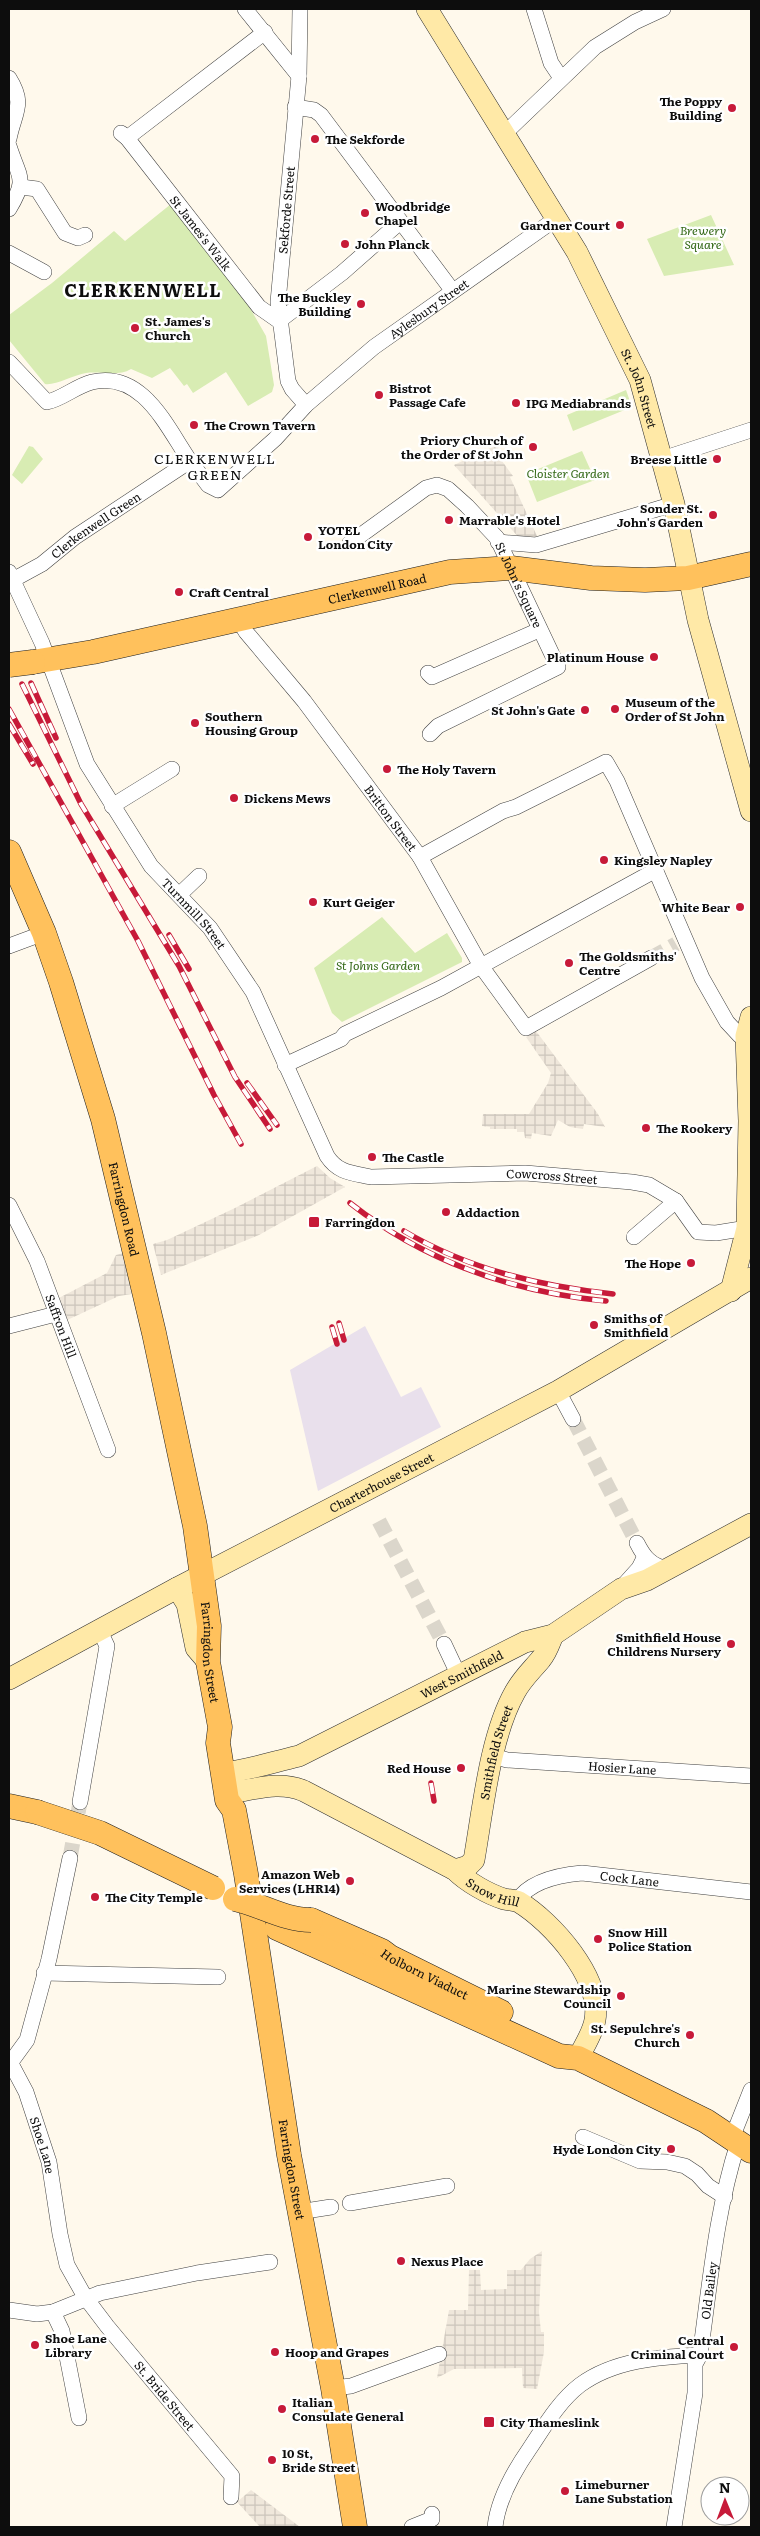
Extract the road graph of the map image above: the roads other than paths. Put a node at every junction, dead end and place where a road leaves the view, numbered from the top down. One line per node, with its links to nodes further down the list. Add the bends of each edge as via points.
1 (245, 9): 6 (street)
2 (300, 9): 7 (street, Sekforde Street)
3 (427, 9): 11 (street, St. John Street)
4 (534, 9): 9 (street, via 551,63)
5 (663, 9): 9 (street, via 595,47)
6 (265, 32): 7 (street); 22 (street, St James's Walk, via 124,135 259,307)
7 (299, 76): 10 (street, Sekforde Street)
8 (9, 78): 12 (street, via 17,91 19,103)
9 (561, 78): 11 (street)
10 (295, 107): 17 (street, via 314,110 321,115); 22 (street, Sekforde Street)
11 (503, 135): 16 (street, St. John Street)
12 (9, 139)
13 (9, 146): 14 (street)
14 (21, 187): 15 (street); 18 (street, via 37,189 65,233 78,238)
15 (9, 209)
16 (557, 218): 21 (street, Aylesbury Street); 26 (street, St. John Street, via 595,284 640,380)
17 (400, 222): 21 (street); 22 (street, via 342,273)
18 (85, 235)
19 (9, 253): 20 (street)
20 (44, 272)
21 (452, 290): 24 (street, Aylesbury Street, via 374,347)
22 (279, 321): 24 (street, Sekforde Street, via 288,381)
23 (9, 362): 27 (street, via 47,402 77,387 100,381 134,389 158,410)
24 (306, 404): 27 (street, via 275,439 218,490 208,485)
25 (751, 430): 26 (street)
26 (662, 459): 28 (street, St. John Street)
27 (190, 461): 33 (street, Clerkenwell Green, via 75,537 42,564)
28 (674, 504): 29 (street, via 536,545); 34 (street, St. John Street)
29 (498, 542): 30 (street, St John's Square, via 461,500 437,485 426,488); 32 (street, St John's Square)
30 (350, 543)
31 (751, 564): 34 (main road, Clerkenwell Road)
32 (511, 568): 34 (main road, Clerkenwell Road, via 625,580); 35 (main road, Clerkenwell Road, via 450,572); 36 (street, St John's Square)
33 (10, 578): 37 (street, Turnmill Street)
34 (688, 578): 43 (street, St. John Street)
35 (238, 619): 37 (main road, Clerkenwell Road, via 88,654); 45 (street, Britton Street, via 304,701)
36 (539, 630): 39 (street, via 432,677); 40 (street, St John's Square, via 558,667 438,726)
37 (40, 661): 38 (main road, Clerkenwell Road, bridge); 42 (street, Turnmill Street, via 87,764)
38 (9, 666)
39 (428, 673)
40 (430, 734)
41 (172, 769): 42 (street)
42 (112, 806): 48 (street, Turnmill Street, via 151,866)
43 (751, 811)
44 (9, 852): 49 (main road, Farringdon Road)
45 (420, 857): 46 (street, via 503,811 606,762); 52 (street, Britton Street)
46 (656, 870): 52 (street); 53 (street, via 681,942 727,1022 740,1036)
47 (198, 876): 48 (street)
48 (178, 895): 54 (street, Turnmill Street, via 210,928 253,992)
49 (44, 933): 50 (street); 71 (main road, Farringdon Road, via 84,1053 107,1137 154,1333 194,1526)
50 (9, 946)
51 (651, 958): 52 (street, Britton Street, via 526,1028)
52 (480, 966): 54 (street)
53 (749, 1026): 59 (street)
54 (285, 1065): 55 (street, Turnmill Street, via 327,1156)
55 (339, 1170): 56 (street, Cowcross Street, via 371,1177 525,1173 632,1182 649,1186)
56 (676, 1201): 58 (street); 59 (street, Cowcross Street, via 698,1232)
57 (9, 1205): 62 (street, Saffron Hill, via 37,1261)
58 (634, 1237)
59 (748, 1238): 61 (street)
60 (751, 1278): 61 (street, Charterhouse Street)
61 (730, 1292): 64 (street, Charterhouse Street)
62 (56, 1314): 63 (street); 66 (street, Saffron Hill)
63 (9, 1326)
64 (558, 1392): 65 (street); 71 (street, Charterhouse Street)
65 (573, 1419)
66 (108, 1450)
67 (751, 1524): 70 (street, West Smithfield)
68 (637, 1543): 69 (street)
69 (644, 1558): 70 (street, via 658,1567); 73 (street, West Smithfield)
70 (668, 1568): 73 (street, West Smithfield)
71 (201, 1578): 72 (street, Charterhouse Street); 77 (main road, Farringdon Street, via 210,1641)
72 (176, 1588): 74 (street, Charterhouse Street); 77 (street, via 187,1604 196,1648)
73 (621, 1589): 75 (street, West Smithfield)
74 (99, 1629): 79 (street, Charterhouse Street); 85 (street, via 107,1646)
75 (553, 1635): 78 (street, West Smithfield, via 525,1642); 81 (street, Smithfield Street, via 542,1658 514,1692)
76 (444, 1644): 78 (street)
77 (208, 1662): 83 (main road, Farringdon Street, via 220,1727 231,1742)
78 (459, 1676): 80 (street, West Smithfield)
79 (9, 1679)
80 (299, 1756): 83 (street, West Smithfield, via 260,1764); 84 (street)
81 (493, 1756): 82 (street, Hosier Lane, via 506,1760 622,1769); 88 (street, Smithfield Street, via 474,1860 468,1866)
82 (751, 1776)
83 (235, 1782): 84 (street, Snow Hill, via 293,1786); 103 (main road, Farringdon Street)
84 (304, 1791): 88 (street, Snow Hill)
85 (80, 1802)
86 (9, 1806): 91 (main road, Holborn Viaduct, bridge, via 100,1833 235,1899 263,1920)
87 (70, 1858): 92 (street, Shoe Lane)
88 (455, 1870): 90 (street, Snow Hill, via 504,1899)
89 (751, 1892): 90 (street, Cock Lane, via 582,1873 532,1885)
90 (517, 1901): 95 (street, Snow Hill, via 536,1914 569,1949 590,1988 595,2004 595,2021)
91 (303, 1927): 95 (main road, Holborn Viaduct, via 559,2056); 95 (main road, Holborn Viaduct, via 382,1951 567,2044)
92 (44, 1973): 93 (street); 94 (street, Shoe Lane, via 27,2040)
93 (218, 1977)
94 (10, 2057): 105 (street, Shoe Lane, via 38,2124 49,2162 66,2259)
95 (578, 2058): 98 (main road, Holborn Viaduct, via 706,2121)
96 (751, 2090): 98 (street, Old Bailey)
97 (583, 2137): 100 (street, via 640,2161 686,2166)
98 (740, 2144): 100 (street, Old Bailey, via 730,2167)
99 (447, 2186): 101 (street)
100 (725, 2197): 109 (street, Old Bailey)
101 (350, 2203)
102 (331, 2207): 103 (street)
103 (299, 2212): 110 (main road, Farringdon Street)
104 (270, 2262): 105 (street, via 189,2274)
105 (85, 2297): 107 (street); 112 (street, St. Bride Street, via 232,2476)
106 (9, 2310): 107 (street, via 38,2314)
107 (53, 2312): 111 (street, via 62,2331)
108 (439, 2354): 110 (street, via 350,2386)
109 (700, 2355): 116 (street, via 641,2360 601,2373 579,2386 560,2406 522,2460 498,2509); 117 (street, Old Bailey, via 695,2364 695,2393)
110 (333, 2388): 114 (main road, Farringdon Street)
111 (80, 2418)
112 (232, 2497)
113 (432, 2514): 115 (street, via 432,2520)
114 (355, 2527)
115 (412, 2527)
116 (495, 2527)
117 (674, 2527)

